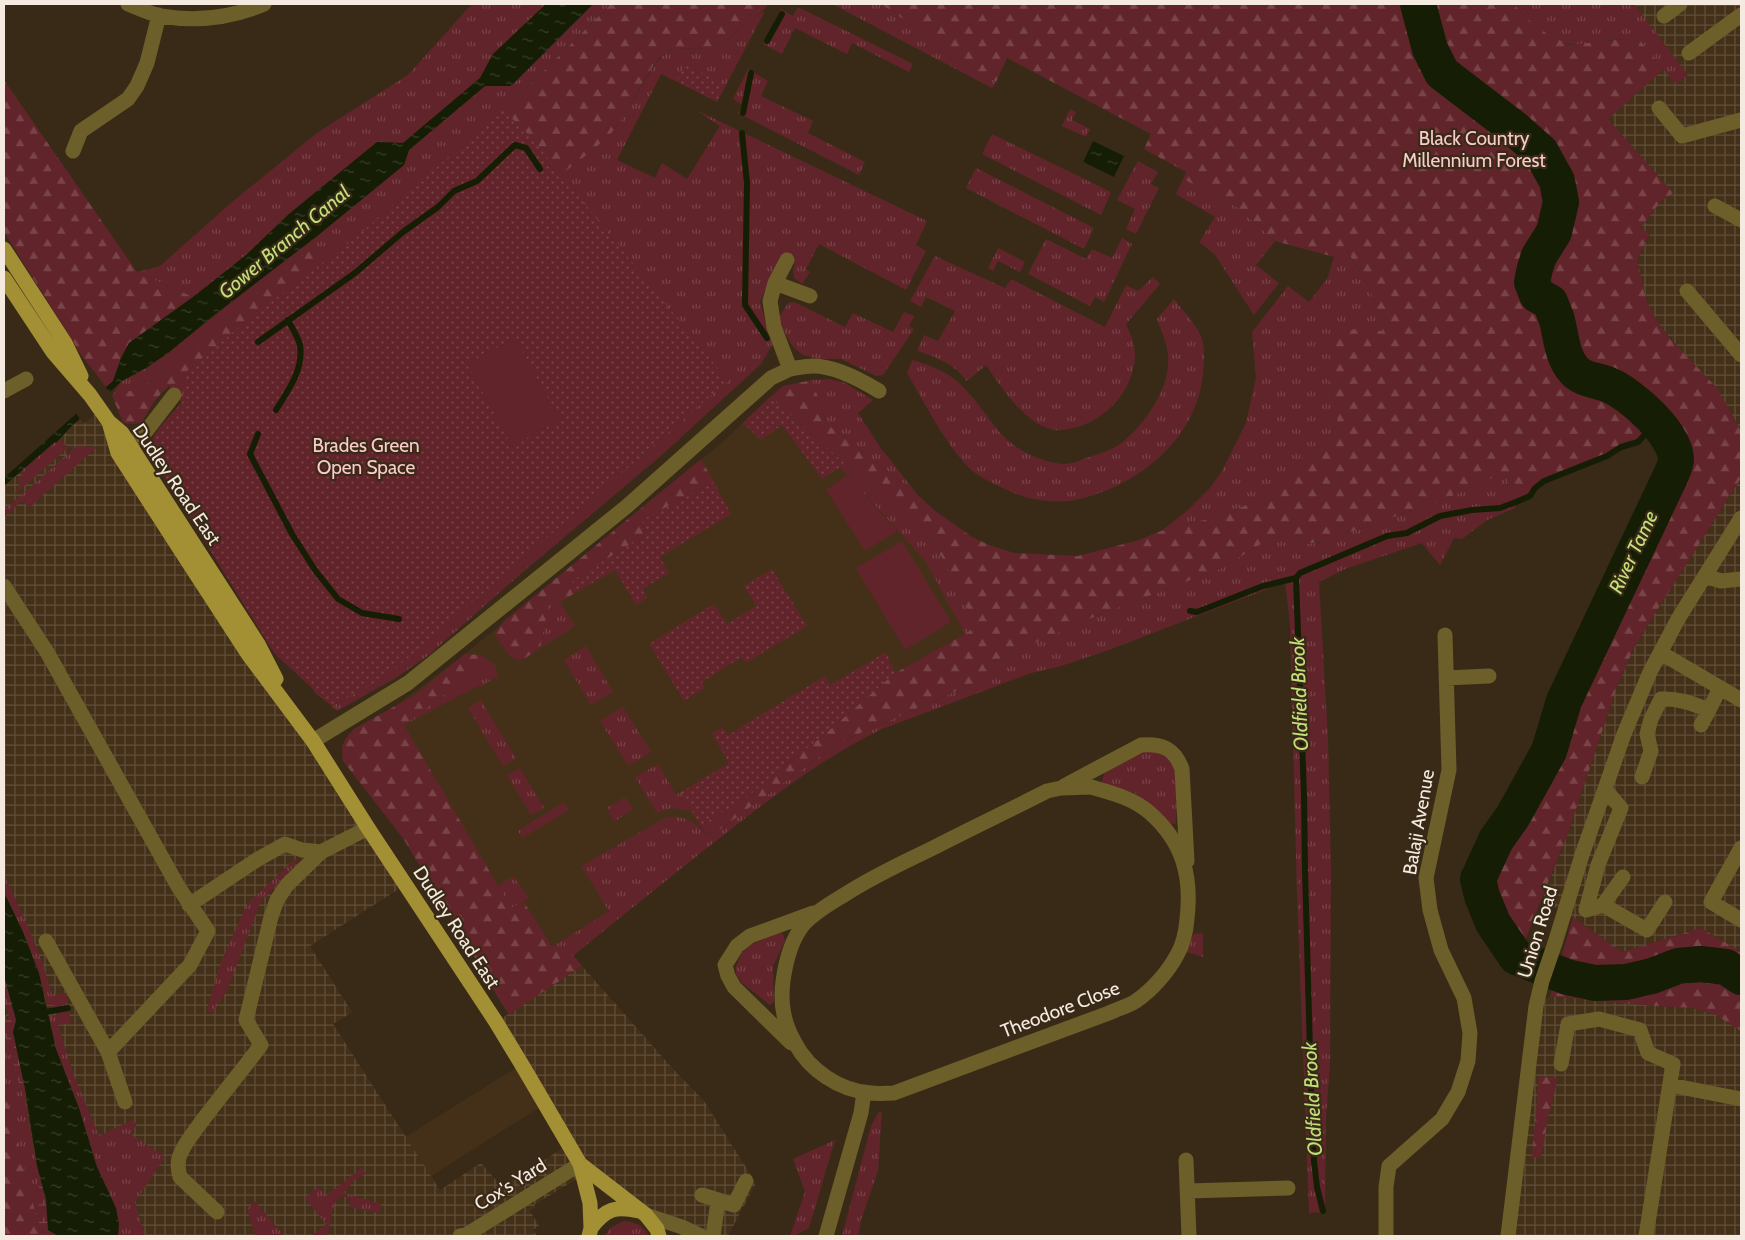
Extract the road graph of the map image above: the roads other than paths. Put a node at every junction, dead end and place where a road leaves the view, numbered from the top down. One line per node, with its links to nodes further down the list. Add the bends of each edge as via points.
1 (128, 4): 5 (street)
2 (264, 4): 5 (street, via 230,15 202,19)
3 (1680, 4): 6 (street)
4 (1741, 15): 7 (street)
5 (159, 16): 10 (street, via 148,64 137,86 128,99 80,132)
6 (1664, 16)
7 (1689, 52)
8 (1659, 108): 9 (street, via 1682,136)
9 (1741, 120)
10 (73, 151)
11 (1715, 206): 12 (street)
12 (1741, 220)
13 (4, 249): 24 (main road, via 65,343)
14 (787, 260): 16 (street)
15 (4, 278): 24 (main road, via 53,352)
16 (775, 283): 18 (street); 20 (street, via 770,301 774,327)
17 (1687, 291): 19 (street)
18 (810, 296)
19 (1741, 355)
20 (790, 369): 23 (street, via 814,366 840,372); 39 (street, via 771,378 626,507 408,683)
21 (26, 379): 22 (street)
22 (4, 391)
23 (879, 391)
24 (90, 395): 26 (main road, Dudley Road East, via 122,433)
25 (174, 395): 26 (street, via 144,434)
26 (124, 449): 39 (main road, Dudley Road East, via 248,654)
27 (1741, 518): 28 (street, Union Road)
28 (1705, 576): 29 (street, via 1721,582); 32 (street, Union Road)
29 (1741, 578)
30 (4, 586): 50 (street, via 47,652)
31 (1445, 635): 34 (street, Balaji Avenue)
32 (1660, 653): 35 (street); 42 (street, Union Road, via 1624,734)
33 (1488, 676): 34 (street)
34 (1446, 678): 79 (street, Balaji Avenue, via 1450,770 1426,878 1430,910 1441,950 1464,998 1470,1032 1468,1061 1458,1092 1442,1118 1388,1166)
35 (1720, 688): 36 (street); 37 (street)
36 (1741, 700)
37 (1709, 710): 38 (street); 40 (street, via 1689,702 1661,699 1646,734 1651,751)
38 (1701, 725)
39 (313, 741): 43 (main road, Dudley Road East)
40 (1642, 777)
41 (1061, 788): 46 (street, Theodore Close, via 1091,787 1124,797 1149,812 1171,836); 46 (street, Theodore Close, via 1141,745 1152,744 1172,751 1182,769); 52 (street, Theodore Close, via 868,879)
42 (1605, 789): 49 (street, Union Road); 53 (street, via 1626,811 1598,865)
43 (368, 828): 45 (street); 64 (main road, Dudley Road East, via 496,1022)
44 (1741, 848): 54 (street, via 1711,902)
45 (321, 852): 50 (street, via 285,844); 70 (street, via 287,885 271,917 246,1020 261,1045 212,1108 179,1158 177,1169 180,1177)
46 (1188, 877): 60 (street, Theodore Close, via 1186,932 1177,955 1157,982 1136,1001 1084,1024 894,1093)
47 (1623, 877): 51 (street)
48 (1665, 902): 51 (street, via 1648,930)
49 (1566, 904): 53 (street); 80 (street, Union Road, via 1535,1016)
50 (189, 905): 56 (street, via 208,931 204,940 190,964)
51 (1603, 905): 53 (street)
52 (821, 910): 57 (street, Theodore Close, via 804,924 793,944 782,994 790,1033); 57 (street, Theodore Close, via 750,936 737,946 725,965 734,987)
53 (1586, 910)
54 (1741, 920)
55 (46, 941): 56 (street)
56 (108, 1052): 62 (street)
57 (804, 1056): 60 (street, Theodore Close, via 829,1079)
58 (1561, 1064): 59 (street, via 1568,1024 1599,1019 1640,1030 1648,1054 1673,1064)
59 (1670, 1085): 61 (street); 81 (street)
60 (864, 1092): 77 (street)
61 (1741, 1098)
62 (125, 1102)
63 (1186, 1160): 67 (street)
64 (580, 1164): 71 (main road, Dudley Road East); 72 (main road, Dudley Road East, via 590,1203); 73 (street, Cox's Yard, via 466,1236)
65 (746, 1181): 69 (street, via 734,1205)
66 (1288, 1188): 67 (street)
67 (1188, 1191): 78 (street)
68 (702, 1195): 69 (street)
69 (718, 1201): 76 (street)
70 (217, 1212)
71 (643, 1213): 72 (main road, Dudley Road East, via 622,1208 610,1210 599,1218); 74 (main road, Dudley Road East); 75 (street)
72 (590, 1234)
73 (460, 1236)
74 (659, 1236)
75 (701, 1236)
76 (713, 1236)
77 (826, 1236)
78 (1189, 1236)
79 (1386, 1236)
80 (1508, 1236)
81 (1646, 1236)

